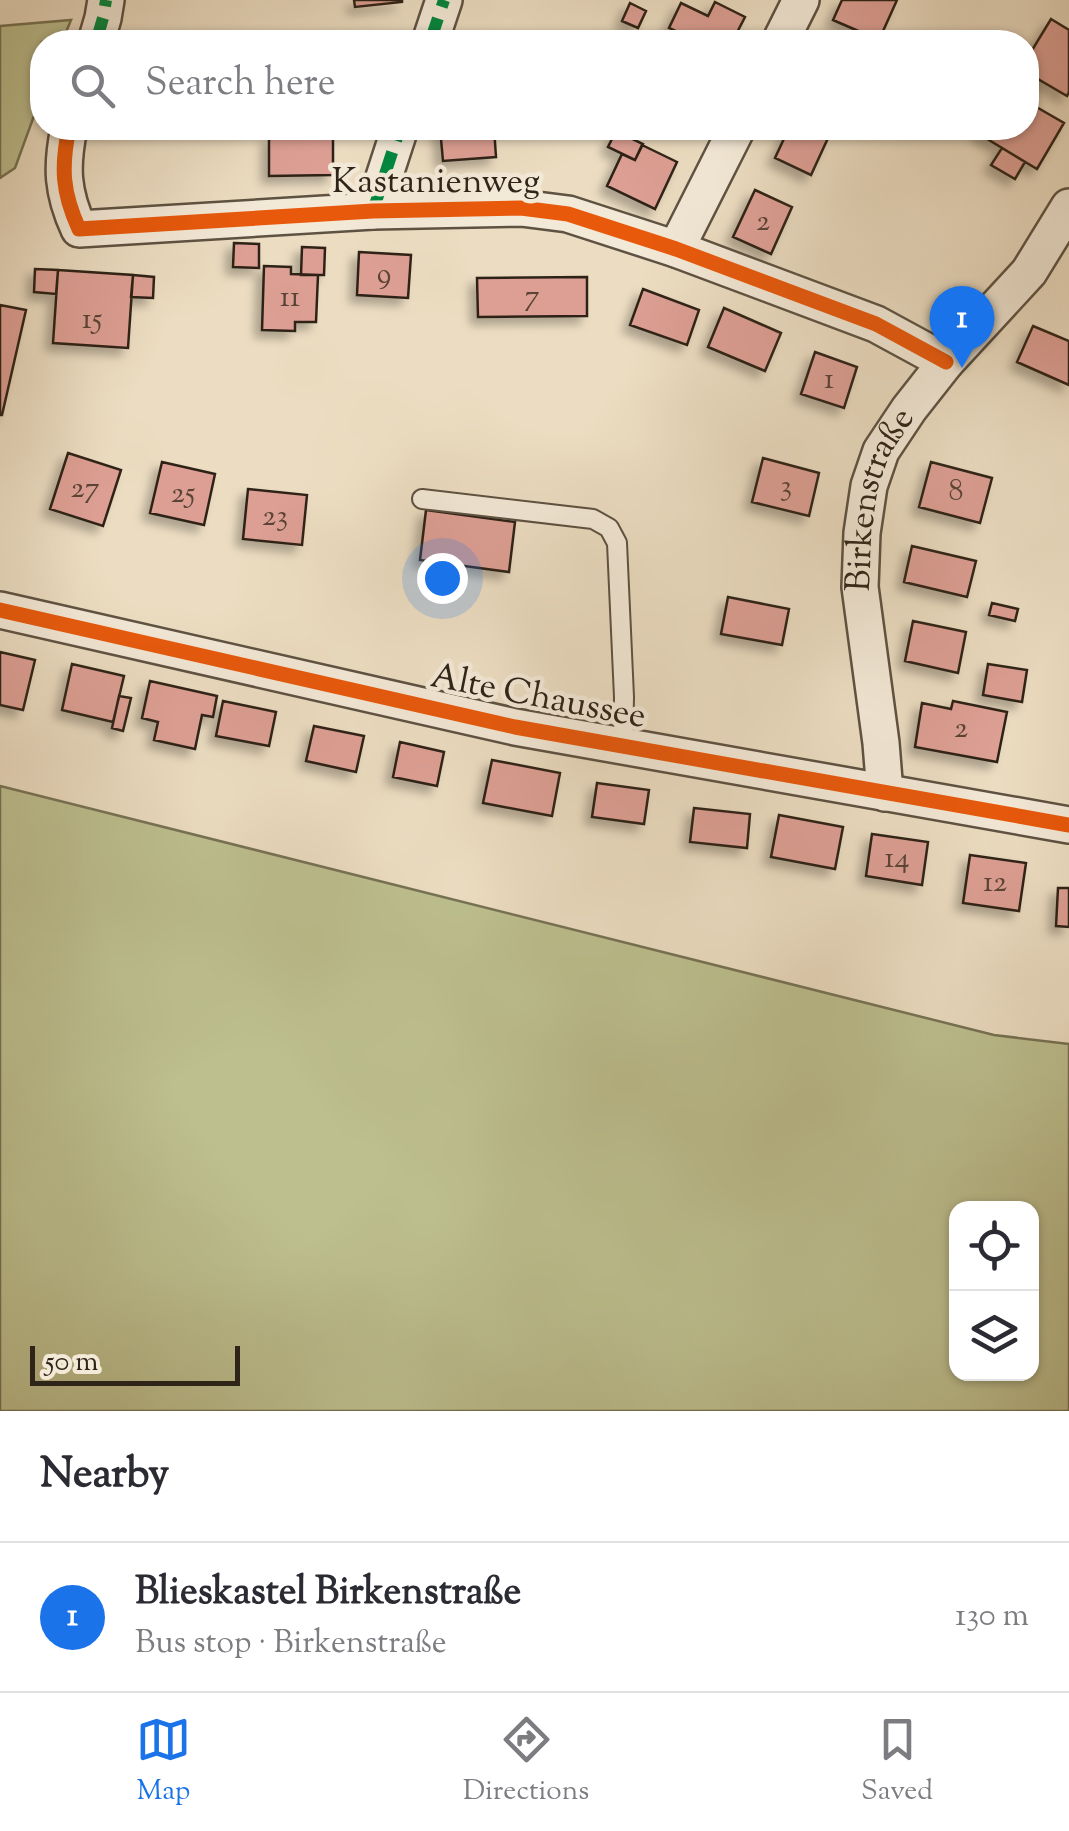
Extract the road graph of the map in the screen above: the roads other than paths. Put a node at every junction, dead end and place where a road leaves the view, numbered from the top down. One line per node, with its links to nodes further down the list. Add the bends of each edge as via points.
1 (106, 0): 4 (street)
2 (444, 0): 5 (street)
3 (801, 0): 6 (street)
4 (100, 30)
5 (434, 30)
6 (786, 30)
7 (68, 140): 11 (street, Kastanienweg, via 66,202 78,228)
8 (396, 140): 11 (street)
9 (731, 140): 12 (street)
10 (1069, 206): 13 (street, Birkenstraße, via 1029,272)
11 (373, 210): 12 (street, Kastanienweg, via 520,208 568,214)
12 (676, 249): 13 (street, Kastanienweg, via 876,324)
13 (946, 362): 17 (street, Birkenstraße, via 882,451 862,534 860,587)
14 (422, 500): 16 (lane, via 594,519 609,528 617,543)
15 (0, 610): 16 (street, Alte Chaussee)
16 (623, 746): 17 (street, Alte Chaussee)
17 (885, 793): 18 (street, Alte Chaussee)
18 (1069, 825)

